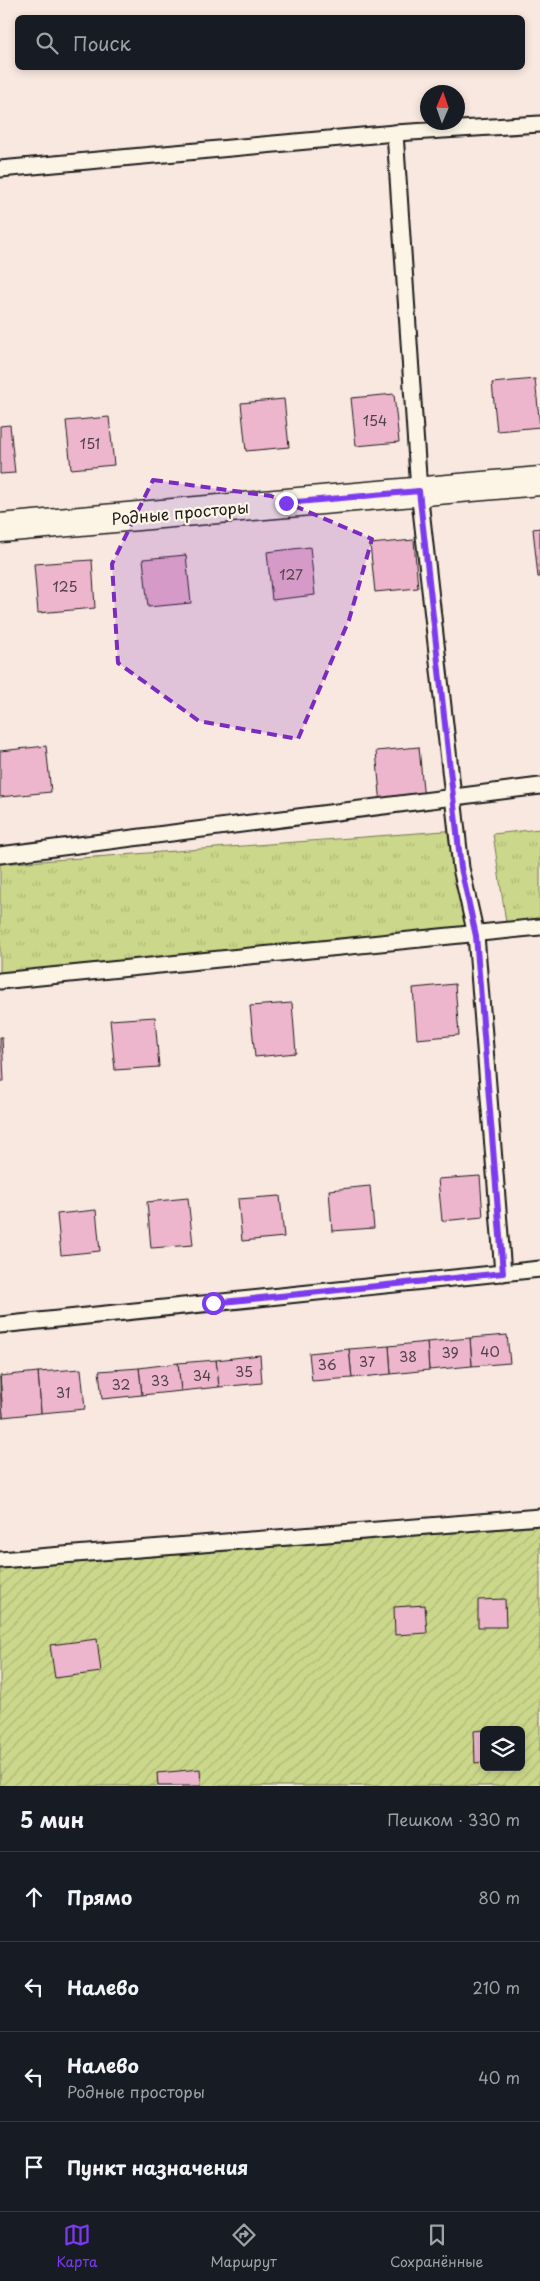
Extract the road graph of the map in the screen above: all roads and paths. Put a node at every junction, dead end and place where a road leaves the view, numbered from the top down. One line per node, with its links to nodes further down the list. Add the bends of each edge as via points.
1 (540, 124): 2 (lane)
2 (395, 133): 3 (lane); 5 (lane)
3 (0, 169)
4 (540, 481): 5 (street, Родные просторы)
5 (419, 491): 6 (street, Родные просторы); 8 (lane)
6 (0, 528)
7 (540, 786): 8 (lane)
8 (455, 798): 9 (lane); 11 (lane, via 461,868)
9 (0, 855)
10 (540, 928): 11 (lane)
11 (476, 936): 12 (lane); 14 (lane)
12 (0, 981)
13 (540, 1269): 14 (lane)
14 (503, 1273): 15 (lane)
15 (0, 1326)
16 (540, 1518): 17 (lane)
17 (0, 1560)

